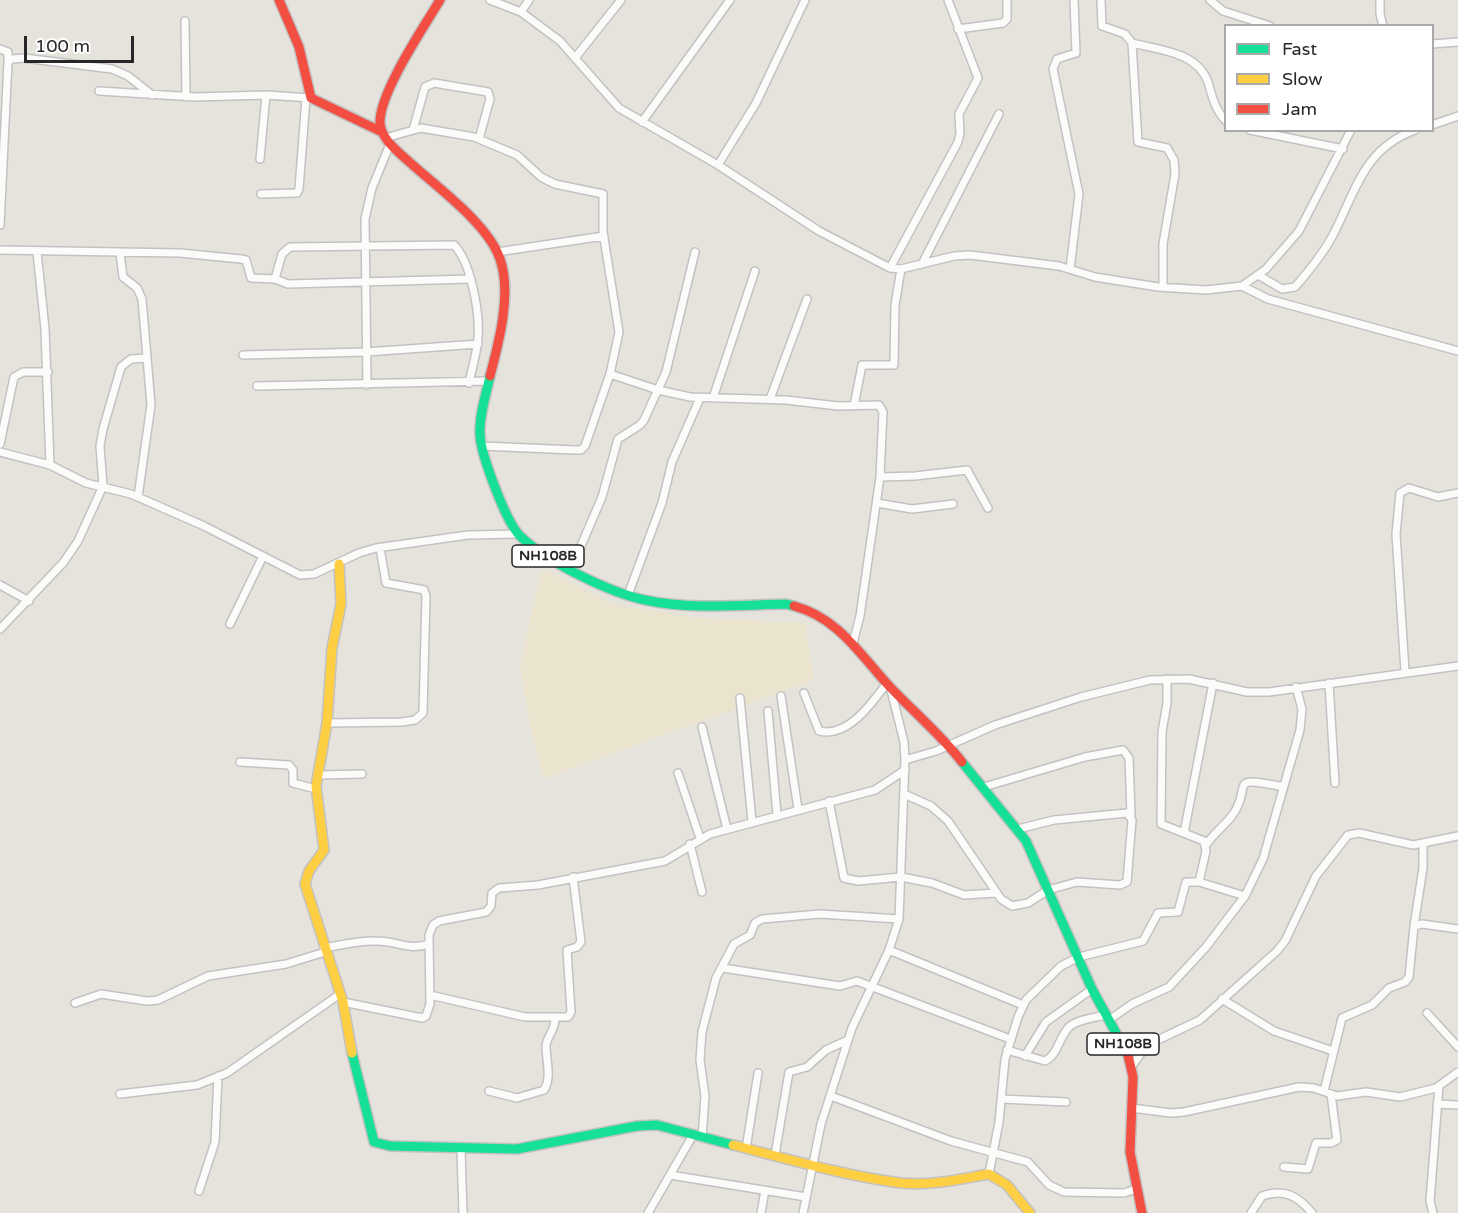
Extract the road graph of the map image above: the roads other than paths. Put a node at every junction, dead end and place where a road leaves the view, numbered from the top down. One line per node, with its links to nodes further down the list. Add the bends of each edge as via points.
1 (279, 0): 29 (main road, via 300,47)
2 (440, 0): 39 (main road, via 385,99 380,121)
3 (490, 0): 14 (street)
4 (529, 0): 14 (street)
5 (621, 0): 23 (street)
6 (730, 0): 33 (street)
7 (805, 0): 43 (street, via 756,103)
8 (948, 0): 18 (street)
9 (1007, 0): 18 (street, via 1007,19 1003,23)
10 (1074, 0): 57 (street, via 1076,53 1057,59 1053,69 1079,194)
11 (1101, 0): 20 (street, via 1102,26 1129,36)
12 (1210, 0): 16 (street, via 1223,11)
13 (1380, 0): 17 (street)
14 (521, 12): 23 (street, via 560,41)
15 (185, 21): 28 (street)
16 (1264, 24)
17 (1383, 24)
18 (958, 29): 55 (street, via 978,78 958,114 958,142)
19 (1458, 42): 21 (street)
20 (1132, 43): 32 (street, via 1188,58 1200,66); 64 (street, via 1138,142 1167,148 1174,160 1163,244)
21 (1434, 44)
22 (0, 49): 24 (street, via 8,52)
23 (575, 58): 33 (street, via 612,101)
24 (8, 62): 26 (street, via 24,58 112,69 129,76); 44 (street)
25 (99, 91): 26 (street)
26 (152, 95): 28 (street)
27 (266, 95): 28 (street); 29 (street); 42 (street)
28 (186, 97)
29 (308, 98): 39 (main road); 45 (street, via 299,189 297,193)
30 (999, 114): 54 (street)
31 (1458, 116): 34 (street)
32 (1224, 118)
33 (642, 122): 43 (street)
34 (1434, 124)
35 (413, 130): 39 (street); 40 (street, via 432,129); 40 (street, via 425,87 434,83 488,92 490,99)
36 (1260, 132): 41 (street)
37 (1350, 132): 41 (street)
38 (1410, 132): 59 (street, via 1392,140 1373,157 1332,237 1295,287 1282,289)
39 (386, 138): 48 (street, via 367,205); 51 (main road, NH108B, via 478,225)
40 (479, 139): 47 (street, via 518,155 541,177 555,184 603,194)
41 (1343, 149): 59 (street, via 1311,202 1299,231)
42 (260, 159)
43 (718, 165): 55 (street, via 804,222)
44 (1, 193): 46 (street)
45 (261, 194)
46 (0, 225)
47 (604, 236): 51 (street); 72 (street, via 619,322)
48 (364, 245): 60 (street, via 290,247 282,254); 61 (street, via 454,245 463,257); 62 (street)
49 (0, 250): 50 (street)
50 (37, 252): 53 (street); 71 (street)
51 (497, 252): 73 (main road, NH108B, via 503,308)
52 (695, 252): 77 (street, via 669,361)
53 (120, 253): 60 (street, via 241,259 246,260 252,278); 70 (street, via 123,277 137,288 142,299)
54 (922, 264): 56 (street); 57 (street, via 969,255)
55 (890, 268): 56 (street)
56 (901, 269): 81 (street, via 895,305 894,365 862,365)
57 (1070, 269): 64 (street, via 1095,277)
58 (754, 272): 79 (street)
59 (1258, 275): 63 (street)
60 (275, 279): 62 (street, via 288,284)
61 (470, 279): 62 (street); 66 (street, via 478,321)
62 (365, 284): 68 (street)
63 (1242, 286): 64 (street, via 1206,290); 67 (street, via 1268,299)
64 (1163, 287)
65 (807, 299): 80 (street)
66 (477, 344): 68 (street); 74 (street)
67 (1458, 351)
68 (366, 352): 69 (street); 75 (street)
69 (243, 355)
70 (147, 358): 87 (street, via 131,359 121,367 100,446); 89 (street, via 150,424)
71 (48, 372): 82 (street, via 23,372 14,377); 85 (street)
72 (610, 374): 77 (street); 83 (street, via 581,450)
73 (489, 381): 74 (street); 83 (main road, NH108B, via 479,424)
74 (469, 383): 75 (street)
75 (366, 385): 76 (street)
76 (257, 386)
77 (658, 390): 78 (street); 97 (street, via 640,426 618,439 602,497)
78 (700, 398): 79 (street); 99 (street, via 672,462 662,503)
79 (713, 398): 80 (street)
80 (770, 399): 81 (street)
81 (854, 406): 86 (street, via 882,407)
82 (0, 444)
83 (481, 446): 93 (main road, NH108B, via 496,491)
84 (0, 452): 85 (street)
85 (50, 465): 87 (street, via 86,483)
86 (880, 477): 90 (street); 92 (street, via 967,470)
87 (103, 486): 89 (street); 100 (street, via 71,553)
88 (1458, 493): 105 (street, via 1438,497 1409,488 1400,493 1396,534)
89 (138, 496): 95 (street)
90 (877, 503): 91 (street, via 912,509); 103 (street)
91 (953, 504)
92 (988, 508)
93 (518, 534): 94 (street, via 485,534); 97 (main road, NH108B)
94 (381, 548): 96 (street, via 359,553); 115 (street, via 386,584 419,588 426,596 423,712 415,720 402,722)
95 (263, 556): 96 (street, via 300,575); 101 (street)
96 (339, 564): 115 (main road, via 341,604 332,648)
97 (571, 569): 99 (main road, NH108B)
98 (0, 585): 100 (street)
99 (628, 595): 103 (main road, NH108B, via 697,606 799,606 833,623)
100 (29, 600): 102 (street)
101 (230, 624)
102 (0, 630)
103 (853, 643): 109 (main road, NH108B)
104 (1458, 666): 105 (street)
105 (1405, 671): 108 (street)
106 (1167, 679): 107 (street); 117 (street, via 1081,697 995,724); 136 (street, via 1160,819 1164,827)
107 (1213, 683): 110 (street, via 1256,692); 136 (street)
108 (1329, 683): 110 (street); 124 (street)
109 (889, 686): 111 (street, via 858,718 825,733 815,726); 117 (main road, NH108B); 118 (street)
110 (1296, 687): 125 (street, via 1302,718)
111 (804, 693)
112 (781, 696): 130 (street)
113 (740, 698): 133 (street)
114 (768, 711): 131 (street)
115 (327, 723): 123 (main road)
116 (702, 727): 134 (street)
117 (948, 744): 118 (street); 126 (main road, NH108B)
118 (905, 760): 120 (street)
119 (240, 762): 127 (street, via 289,765 293,783)
120 (905, 770): 128 (street); 129 (street, via 875,790)
121 (678, 773): 138 (street)
122 (362, 774): 123 (street)
123 (318, 775): 127 (main road)
124 (1335, 783)
125 (1283, 786): 141 (street, via 1252,780 1245,783 1231,817); 148 (street, via 1263,859)
126 (984, 787): 132 (street, via 1085,757 1123,750 1129,758); 135 (main road, NH108B)
127 (316, 789): 153 (main road, via 324,850 305,884)
128 (904, 794): 143 (street); 147 (street, via 931,806 948,821)
129 (829, 801): 130 (street); 143 (street, via 844,878 858,881)
130 (798, 809): 131 (street)
131 (777, 815): 133 (street)
132 (1131, 815): 135 (street, via 1121,812 1061,819); 145 (street, via 1129,876 1124,885 1085,881)
133 (752, 821): 134 (street)
134 (726, 829): 138 (street)
135 (1018, 829): 145 (main road, NH108B)
136 (1184, 833): 141 (street)
137 (1458, 836): 140 (street)
138 (700, 838): 139 (street)
139 (690, 844): 142 (street, via 665,861); 146 (street)
140 (1423, 844): 150 (street); 161 (street, via 1359,833 1348,835 1316,876 1285,941)
141 (1206, 845): 144 (street)
142 (573, 877): 152 (street, via 495,890 486,912 433,925); 165 (street, via 581,942 567,950 571,1012 566,1018)
143 (902, 877): 147 (street, via 964,894); 149 (street)
144 (1199, 882): 148 (street); 155 (street, via 1186,882 1178,912 1158,913 1143,941)
145 (1048, 890): 147 (street, via 1020,906 1006,903); 155 (main road, NH108B)
146 (702, 892)
147 (996, 893)
148 (1245, 896): 166 (street, via 1169,987)
149 (900, 919): 154 (street); 156 (street, via 820,914 762,918 754,923 750,935 734,944)
150 (1414, 926): 151 (street); 171 (street, via 1409,977 1389,988 1372,1005 1342,1018)
151 (1458, 929)
152 (429, 944): 153 (street, via 408,948 373,941); 159 (street)
153 (325, 950): 160 (main road); 162 (street, via 286,964 208,976 158,1000 101,994)
154 (889, 950): 157 (street); 163 (street)
155 (1079, 957): 158 (main road, NH108B); 163 (street, via 1052,974)
156 (723, 968): 157 (street, via 840,986 856,981); 187 (street, via 714,986 700,1051 705,1096)
157 (871, 986): 167 (street); 168 (street)
158 (1092, 988): 166 (main road, NH108B); 172 (street, via 1046,1023)
159 (430, 995): 160 (street, via 429,1011 422,1018); 165 (street, via 514,1015)
160 (341, 998): 176 (street); 189 (main road, via 374,1142)
161 (1222, 999): 171 (street, via 1274,1031); 173 (street, via 1195,1024 1147,1045)
162 (75, 1003)
163 (1023, 1005): 167 (street)
164 (1427, 1013): 169 (street)
165 (555, 1018): 178 (street, via 554,1031 546,1046 548,1078 544,1090 517,1098)
166 (1107, 1018): 172 (street, via 1072,1025 1049,1060); 173 (main road, NH108B)
167 (1010, 1039): 170 (street)
168 (848, 1040): 181 (street); 191 (street, via 826,1050 807,1067 789,1072)
169 (1458, 1047)
170 (1007, 1050): 172 (street); 182 (street)
171 (1333, 1051): 179 (street)
172 (1025, 1056)
173 (1131, 1067): 186 (main road, NH108B)
174 (1458, 1072): 177 (street)
175 (758, 1073): 188 (street)
176 (218, 1076): 180 (street, via 197,1084); 198 (street, via 215,1142)
177 (1439, 1086): 179 (street, via 1400,1097 1366,1092); 184 (street)
178 (489, 1091)
179 (1327, 1093): 186 (street, via 1299,1088 1171,1113); 193 (street, via 1337,1140 1316,1143 1308,1170)
180 (120, 1094)
181 (831, 1096): 190 (street, via 894,1122); 192 (street)
182 (1002, 1099): 183 (street); 190 (street)
183 (1066, 1102)
184 (1437, 1104): 185 (street); 208 (street, via 1430,1201)
185 (1458, 1105)
186 (1131, 1108): 197 (main road, NH108B, via 1129,1134)
187 (698, 1136): 188 (main road); 189 (main road, via 657,1125 637,1126 517,1149); 195 (street)
188 (746, 1149): 191 (main road)
189 (461, 1150): 200 (street)
190 (992, 1153): 194 (street); 197 (street, via 1028,1162 1049,1185 1064,1192)
191 (775, 1155): 192 (main road)
192 (812, 1165): 194 (main road, via 912,1184); 199 (street)
193 (1284, 1167)
194 (989, 1174): 204 (main road, via 1007,1185)
195 (670, 1175): 196 (street); 201 (street)
196 (765, 1190): 199 (street); 202 (street)
197 (1136, 1190): 205 (main road, NH108B)
198 (199, 1191)
199 (806, 1197): 203 (street)
200 (463, 1213)
201 (648, 1213)
202 (761, 1213)
203 (803, 1213)
204 (1029, 1213)
205 (1143, 1213)
206 (1251, 1213): 207 (street, via 1262,1196 1281,1192 1296,1196)
207 (1312, 1213)
208 (1433, 1213)

